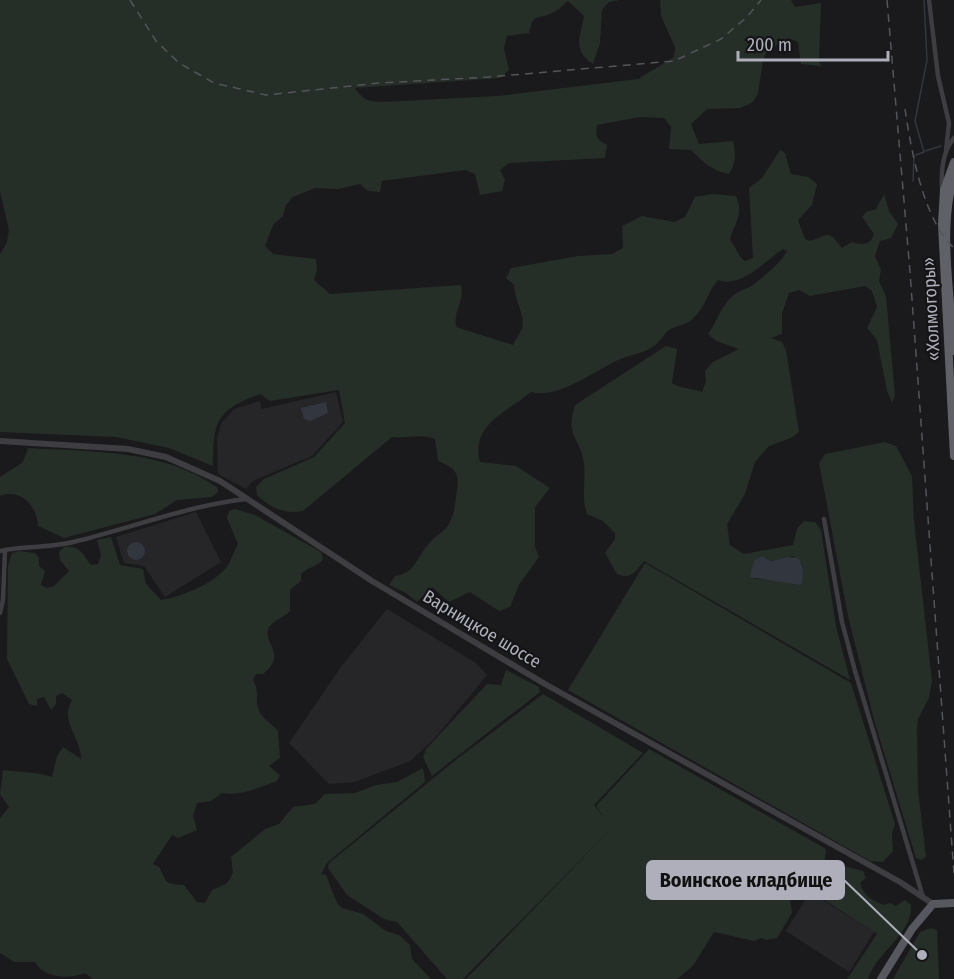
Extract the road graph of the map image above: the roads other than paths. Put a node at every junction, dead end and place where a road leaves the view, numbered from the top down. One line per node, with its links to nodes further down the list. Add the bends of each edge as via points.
1 (929, 0): 2 (street, via 938,76)
2 (952, 125): 4 (street)
3 (954, 138): 4 (street)
4 (946, 150): 7 (street, via 941,176)
5 (954, 162): 7 (highway, «Холмогоры», via 946,182)
6 (954, 177): 7 (highway, «Холмогоры»)
7 (948, 204): 8 (highway, «Холмогоры»); 10 (highway, «Холмогоры», via 944,287)
8 (954, 351)
9 (0, 441): 11 (street, Варницкое шоссе, via 128,449 166,457)
10 (954, 456)
11 (249, 499): 13 (street, via 188,509 75,542); 15 (street, Варницкое шоссе, via 372,581 544,684)
12 (824, 519): 15 (street, via 842,622)
13 (3, 550): 14 (street)
14 (0, 613)
15 (923, 897): 17 (street, Варницкое шоссе)
16 (954, 903): 17 (main road)
17 (933, 904): 18 (main road, via 912,929)
18 (881, 979)

